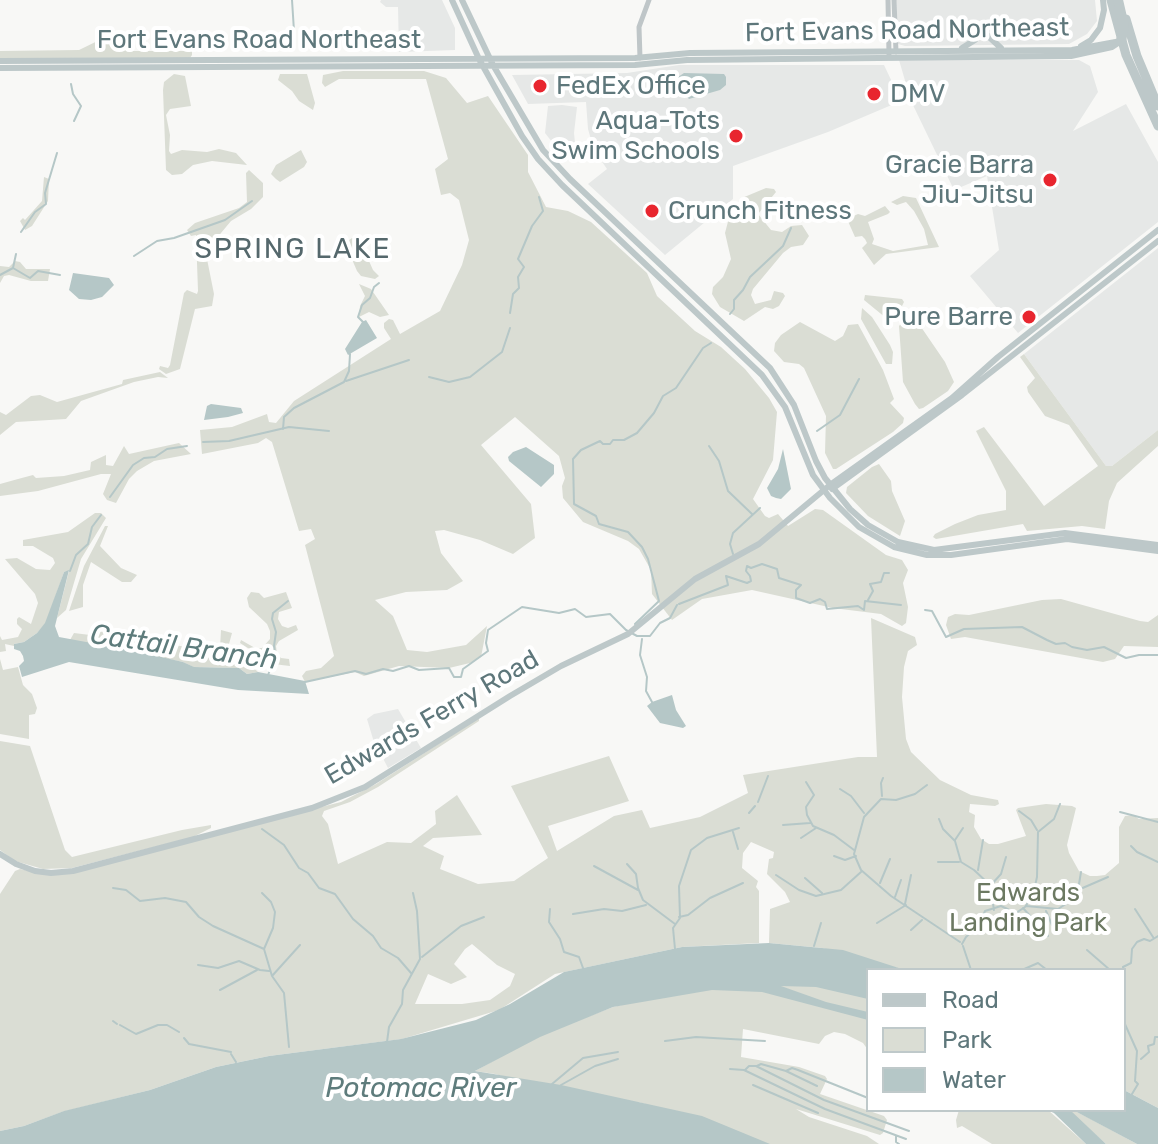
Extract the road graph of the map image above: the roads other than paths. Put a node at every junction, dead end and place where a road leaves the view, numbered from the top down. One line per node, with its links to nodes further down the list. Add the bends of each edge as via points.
1 (452, 0): 9 (main road)
2 (462, 0): 20 (main road)
3 (649, 0): 15 (street, via 639,27)
4 (891, 0): 14 (street)
5 (1103, 0): 13 (main road, via 1103,22 1095,37 1080,47)
6 (1115, 2): 10 (highway, via 1124,26); 25 (highway)
7 (978, 28): 11 (main road, via 975,40)
8 (987, 35): 12 (main road)
9 (472, 46): 17 (main road); 19 (main road)
10 (1119, 46): 13 (main road, Fort Evans Road Northeast); 14 (main road, Fort Evans Road Northeast, via 1071,56); 25 (highway, via 1132,50); 27 (highway)
11 (960, 49): 12 (main road, Fort Evans Road Northeast); 14 (main road, Fort Evans Road Northeast)
12 (1004, 50): 13 (main road, Fort Evans Road Northeast)
13 (1060, 50)
14 (893, 54): 15 (main road, Fort Evans Road Northeast, via 690,53); 22 (main road, Fort Evans Road Northeast)
15 (640, 58): 20 (main road, Fort Evans Road Northeast)
16 (404, 60): 17 (main road, Fort Evans Road Northeast); 18 (main road, Fort Evans Road Northeast); 21 (main road)
17 (463, 60): 19 (main road, Fort Evans Road Northeast)
18 (0, 61)
19 (481, 62): 20 (main road, Fort Evans Road Northeast); 21 (main road, Fort Evans Road Northeast); 32 (main road, via 522,136 552,176 768,381 785,407 808,466)
20 (492, 62): 22 (main road, Fort Evans Road Northeast); 24 (main road)
21 (371, 66): 23 (main road, Fort Evans Road Northeast)
22 (510, 66): 24 (main road, via 503,70)
23 (0, 68)
24 (502, 81): 30 (main road, via 554,163 770,368 798,411)
25 (1151, 91): 26 (highway)
26 (1158, 106)
27 (1158, 126)
28 (1158, 230): 31 (main road, via 952,398)
29 (1158, 241): 32 (main road, via 962,395)
30 (817, 464): 31 (main road, via 832,476); 32 (main road)
31 (852, 470): 32 (main road)
32 (830, 489): 33 (main road, via 875,530 920,548 952,549 1065,533); 34 (main road, via 859,527 915,553 951,555 1067,539); 35 (main road, Edwards Ferry Road, via 759,544 683,587 630,633 561,666 346,796 73,871 42,872)
33 (1158, 545)
34 (1158, 551)
35 (0, 854)

